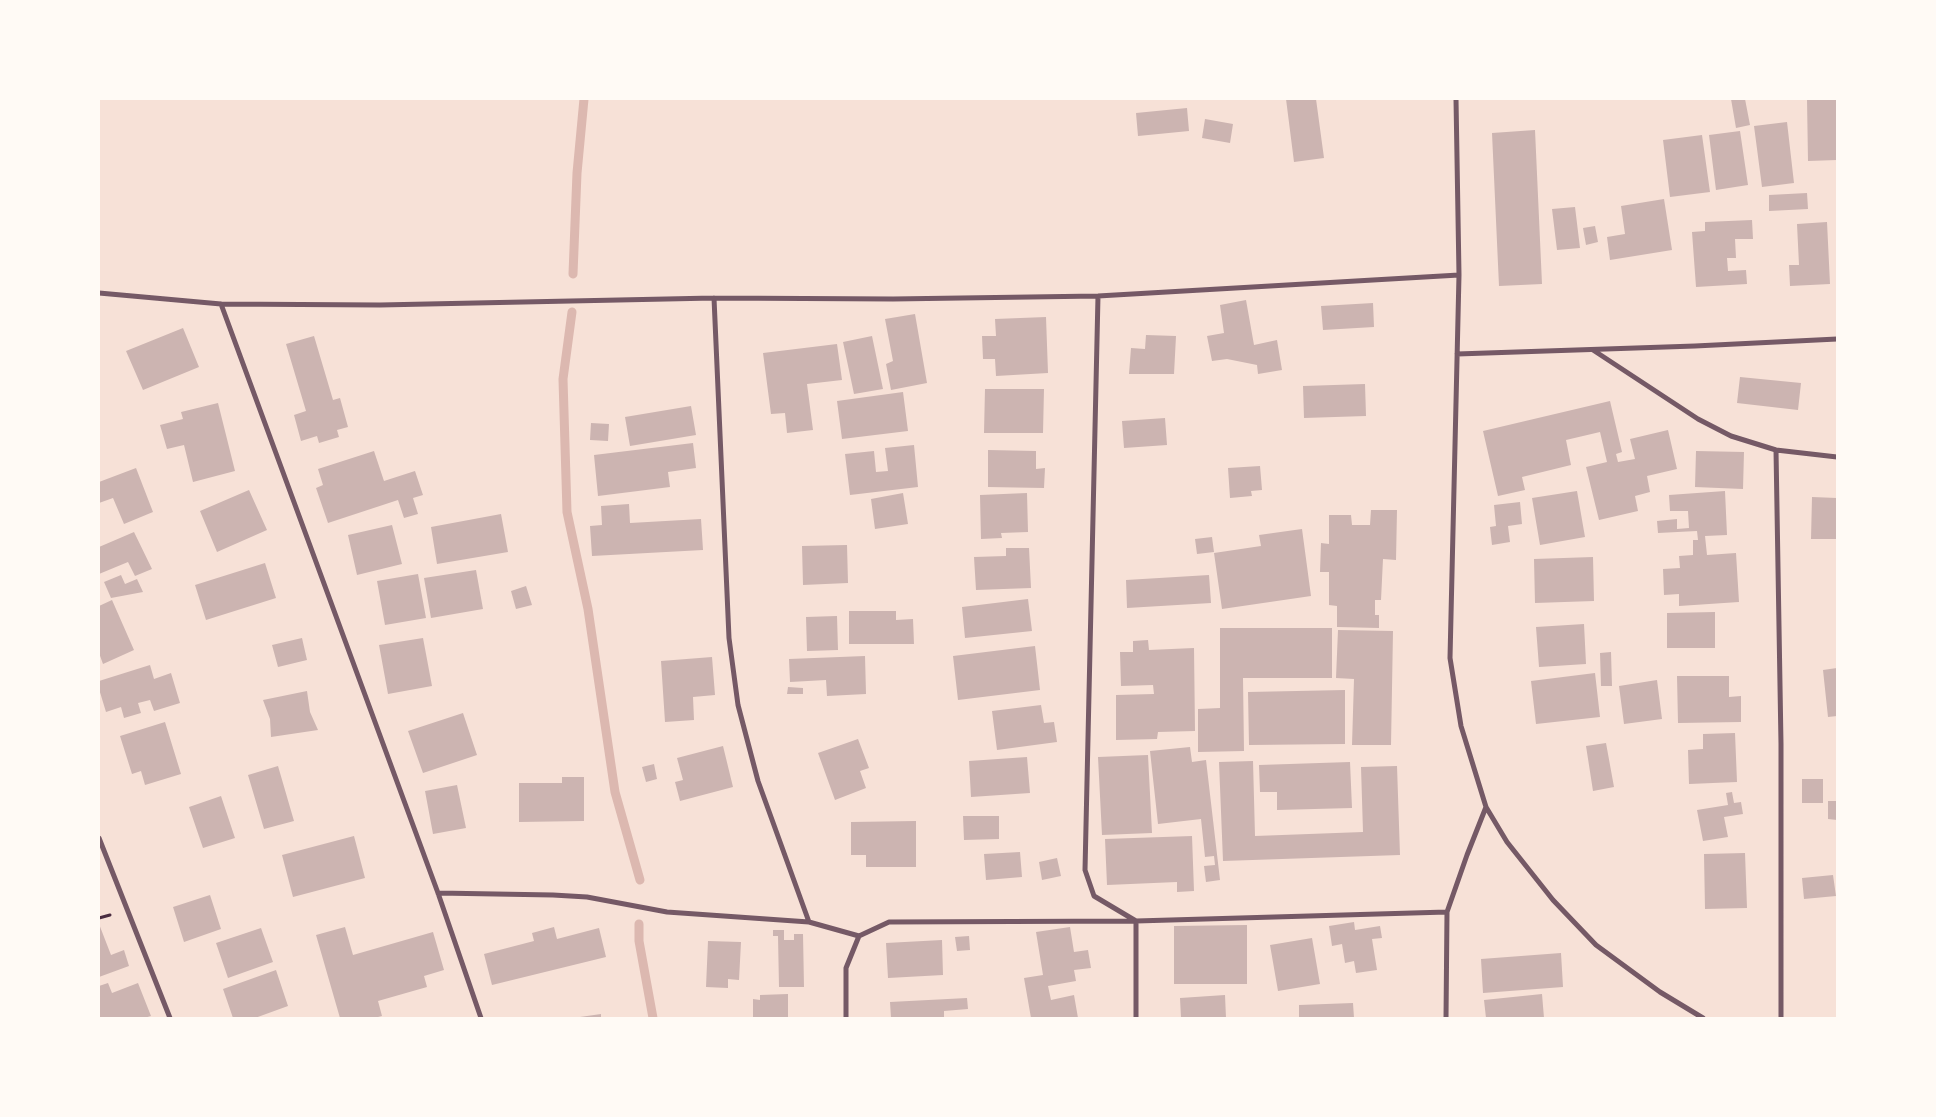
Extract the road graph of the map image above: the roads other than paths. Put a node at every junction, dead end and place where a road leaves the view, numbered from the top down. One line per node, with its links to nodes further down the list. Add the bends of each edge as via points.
1 (1456, 99): 2 (street)
2 (1459, 276): 4 (street); 9 (street)
3 (99, 293): 6 (street)
4 (1098, 296): 5 (street); 16 (street, via 1085,870 1094,896)
5 (714, 298): 6 (street, via 380,305); 17 (street, via 728,638 738,705 758,781)
6 (221, 304): 14 (street)
7 (1837, 339): 8 (street)
8 (1593, 349): 9 (street); 10 (street, via 1698,419 1731,436)
9 (1457, 354): 12 (street, via 1450,658 1461,726)
10 (1776, 450): 11 (street); 25 (street)
11 (1837, 457)
12 (1486, 807): 15 (street); 24 (street, via 1507,842 1553,900 1596,945 1660,992)
13 (99, 838): 19 (street)
14 (438, 893): 17 (street, via 553,894 667,912); 20 (street)
15 (1447, 912): 16 (street); 23 (street)
16 (1136, 920): 18 (street, via 889,922); 22 (street)
17 (808, 922): 18 (street)
18 (860, 936): 21 (street, via 846,968)
19 (170, 1018)
20 (481, 1018)
21 (846, 1018)
22 (1136, 1018)
23 (1446, 1018)
24 (1703, 1018)
25 (1781, 1018)

